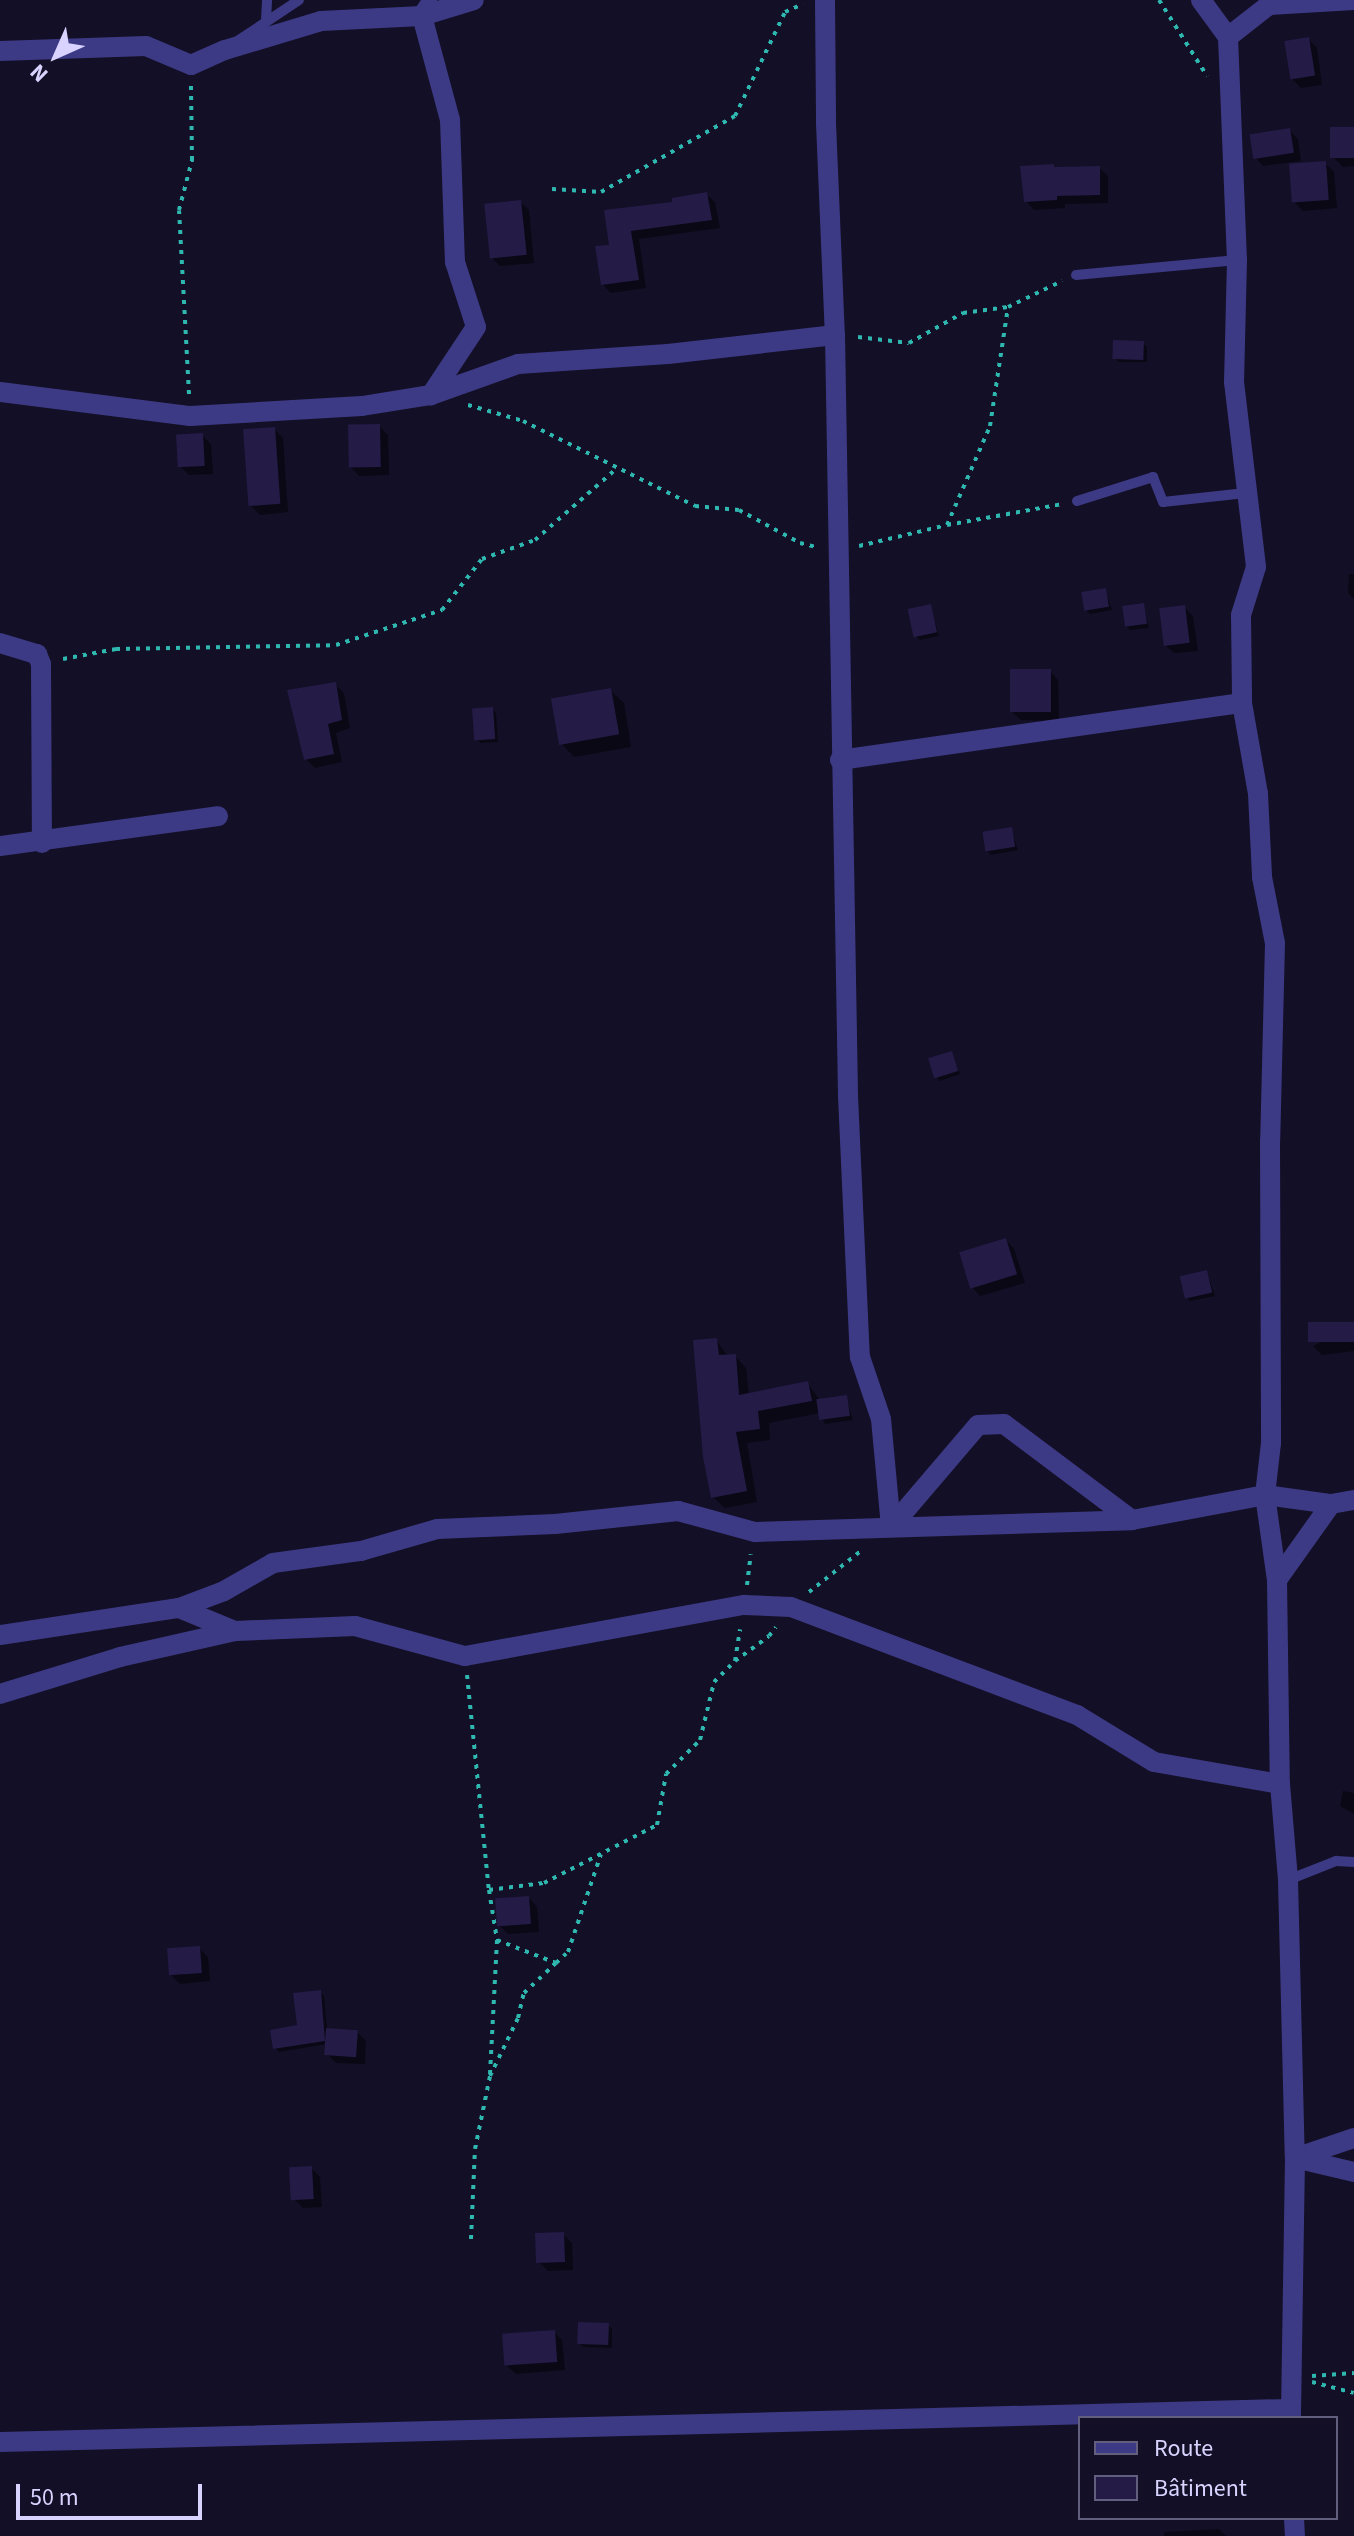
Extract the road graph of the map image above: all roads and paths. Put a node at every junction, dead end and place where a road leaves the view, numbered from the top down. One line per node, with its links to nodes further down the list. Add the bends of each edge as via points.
1 (267, 0): 10 (lane)
2 (299, 0): 10 (lane)
3 (474, 0): 9 (street)
4 (813, 0): 16 (path, via 785,12 735,116 601,192)
5 (825, 0): 20 (street)
6 (1159, 0): 15 (path)
7 (1201, 0): 11 (street)
8 (1354, 0): 11 (street, via 1269,5)
9 (427, 8): 12 (street, via 321,21); 22 (street, via 450,120 455,262 476,327)
10 (266, 20): 12 (lane)
11 (1228, 37): 17 (street)
12 (225, 50): 14 (street)
13 (0, 51): 14 (street, via 146,46)
14 (191, 65): 23 (path, via 192,160 179,210)
15 (1207, 77)
16 (552, 189)
17 (1237, 260): 18 (lane); 25 (street, via 1234,382)
18 (1076, 275): 19 (path)
19 (1008, 307): 20 (path, via 963,313 909,343); 27 (path, via 990,426)
20 (835, 335): 22 (street, via 518,364); 28 (street)
21 (0, 392): 23 (street)
22 (431, 395): 23 (street, via 362,406); 24 (path, via 523,421)
23 (190, 416)
24 (616, 469): 28 (path, via 695,506 739,510 800,543); 30 (path, via 535,540 482,559 442,610 416,619 336,645 116,649)
25 (1246, 493): 26 (lane, via 1163,502 1153,477); 31 (street, via 1256,567 1241,615)
26 (1077, 501): 27 (path)
27 (947, 525): 28 (path)
28 (838, 551): 32 (street)
29 (0, 643): 30 (street, via 37,654)
30 (41, 664): 34 (street)
31 (1242, 703): 32 (street); 36 (street, via 1275,943 1271,1443)
32 (840, 760): 40 (street, via 860,1357 881,1419)
33 (218, 816): 34 (street)
34 (42, 843): 35 (street)
35 (0, 846)
36 (1265, 1495): 38 (street); 39 (street); 42 (street)
37 (1354, 1500): 38 (street)
38 (1331, 1504): 42 (street)
39 (1132, 1520): 40 (street); 40 (street, via 1004,1424 978,1425)
40 (891, 1527): 41 (street)
41 (755, 1532): 43 (path); 44 (street, via 678,1511 437,1529 361,1551 273,1563 224,1591)
42 (1277, 1580): 49 (street)
43 (744, 1605): 47 (street); 49 (street, via 791,1607 1077,1715 1154,1762); 50 (path, via 735,1661 714,1682 700,1740 666,1774 657,1825)
44 (179, 1608): 45 (street); 46 (street)
45 (235, 1631): 47 (street, via 355,1626); 48 (street, via 120,1657)
46 (0, 1635)
47 (465, 1656): 53 (path)
48 (0, 1694)
49 (1280, 1784): 52 (street)
50 (601, 1854): 53 (path, via 544,1883); 55 (path, via 568,1952)
51 (1354, 1862): 52 (lane, via 1336,1861)
52 (1288, 1880): 58 (street)
53 (489, 1890): 54 (path)
54 (497, 1940): 55 (path); 56 (path)
55 (556, 1963): 56 (path, via 524,1993)
56 (490, 2076): 60 (path, via 475,2149)
57 (1354, 2138): 58 (street)
58 (1295, 2158): 59 (street); 62 (street)
59 (1354, 2172)
60 (471, 2239)
61 (1354, 2373): 62 (path)
62 (1294, 2377): 63 (path); 64 (street)
63 (1354, 2393)
64 (1290, 2413): 65 (street)
65 (1157, 2416)
66 (1078, 2418): 67 (street)
67 (0, 2442)

